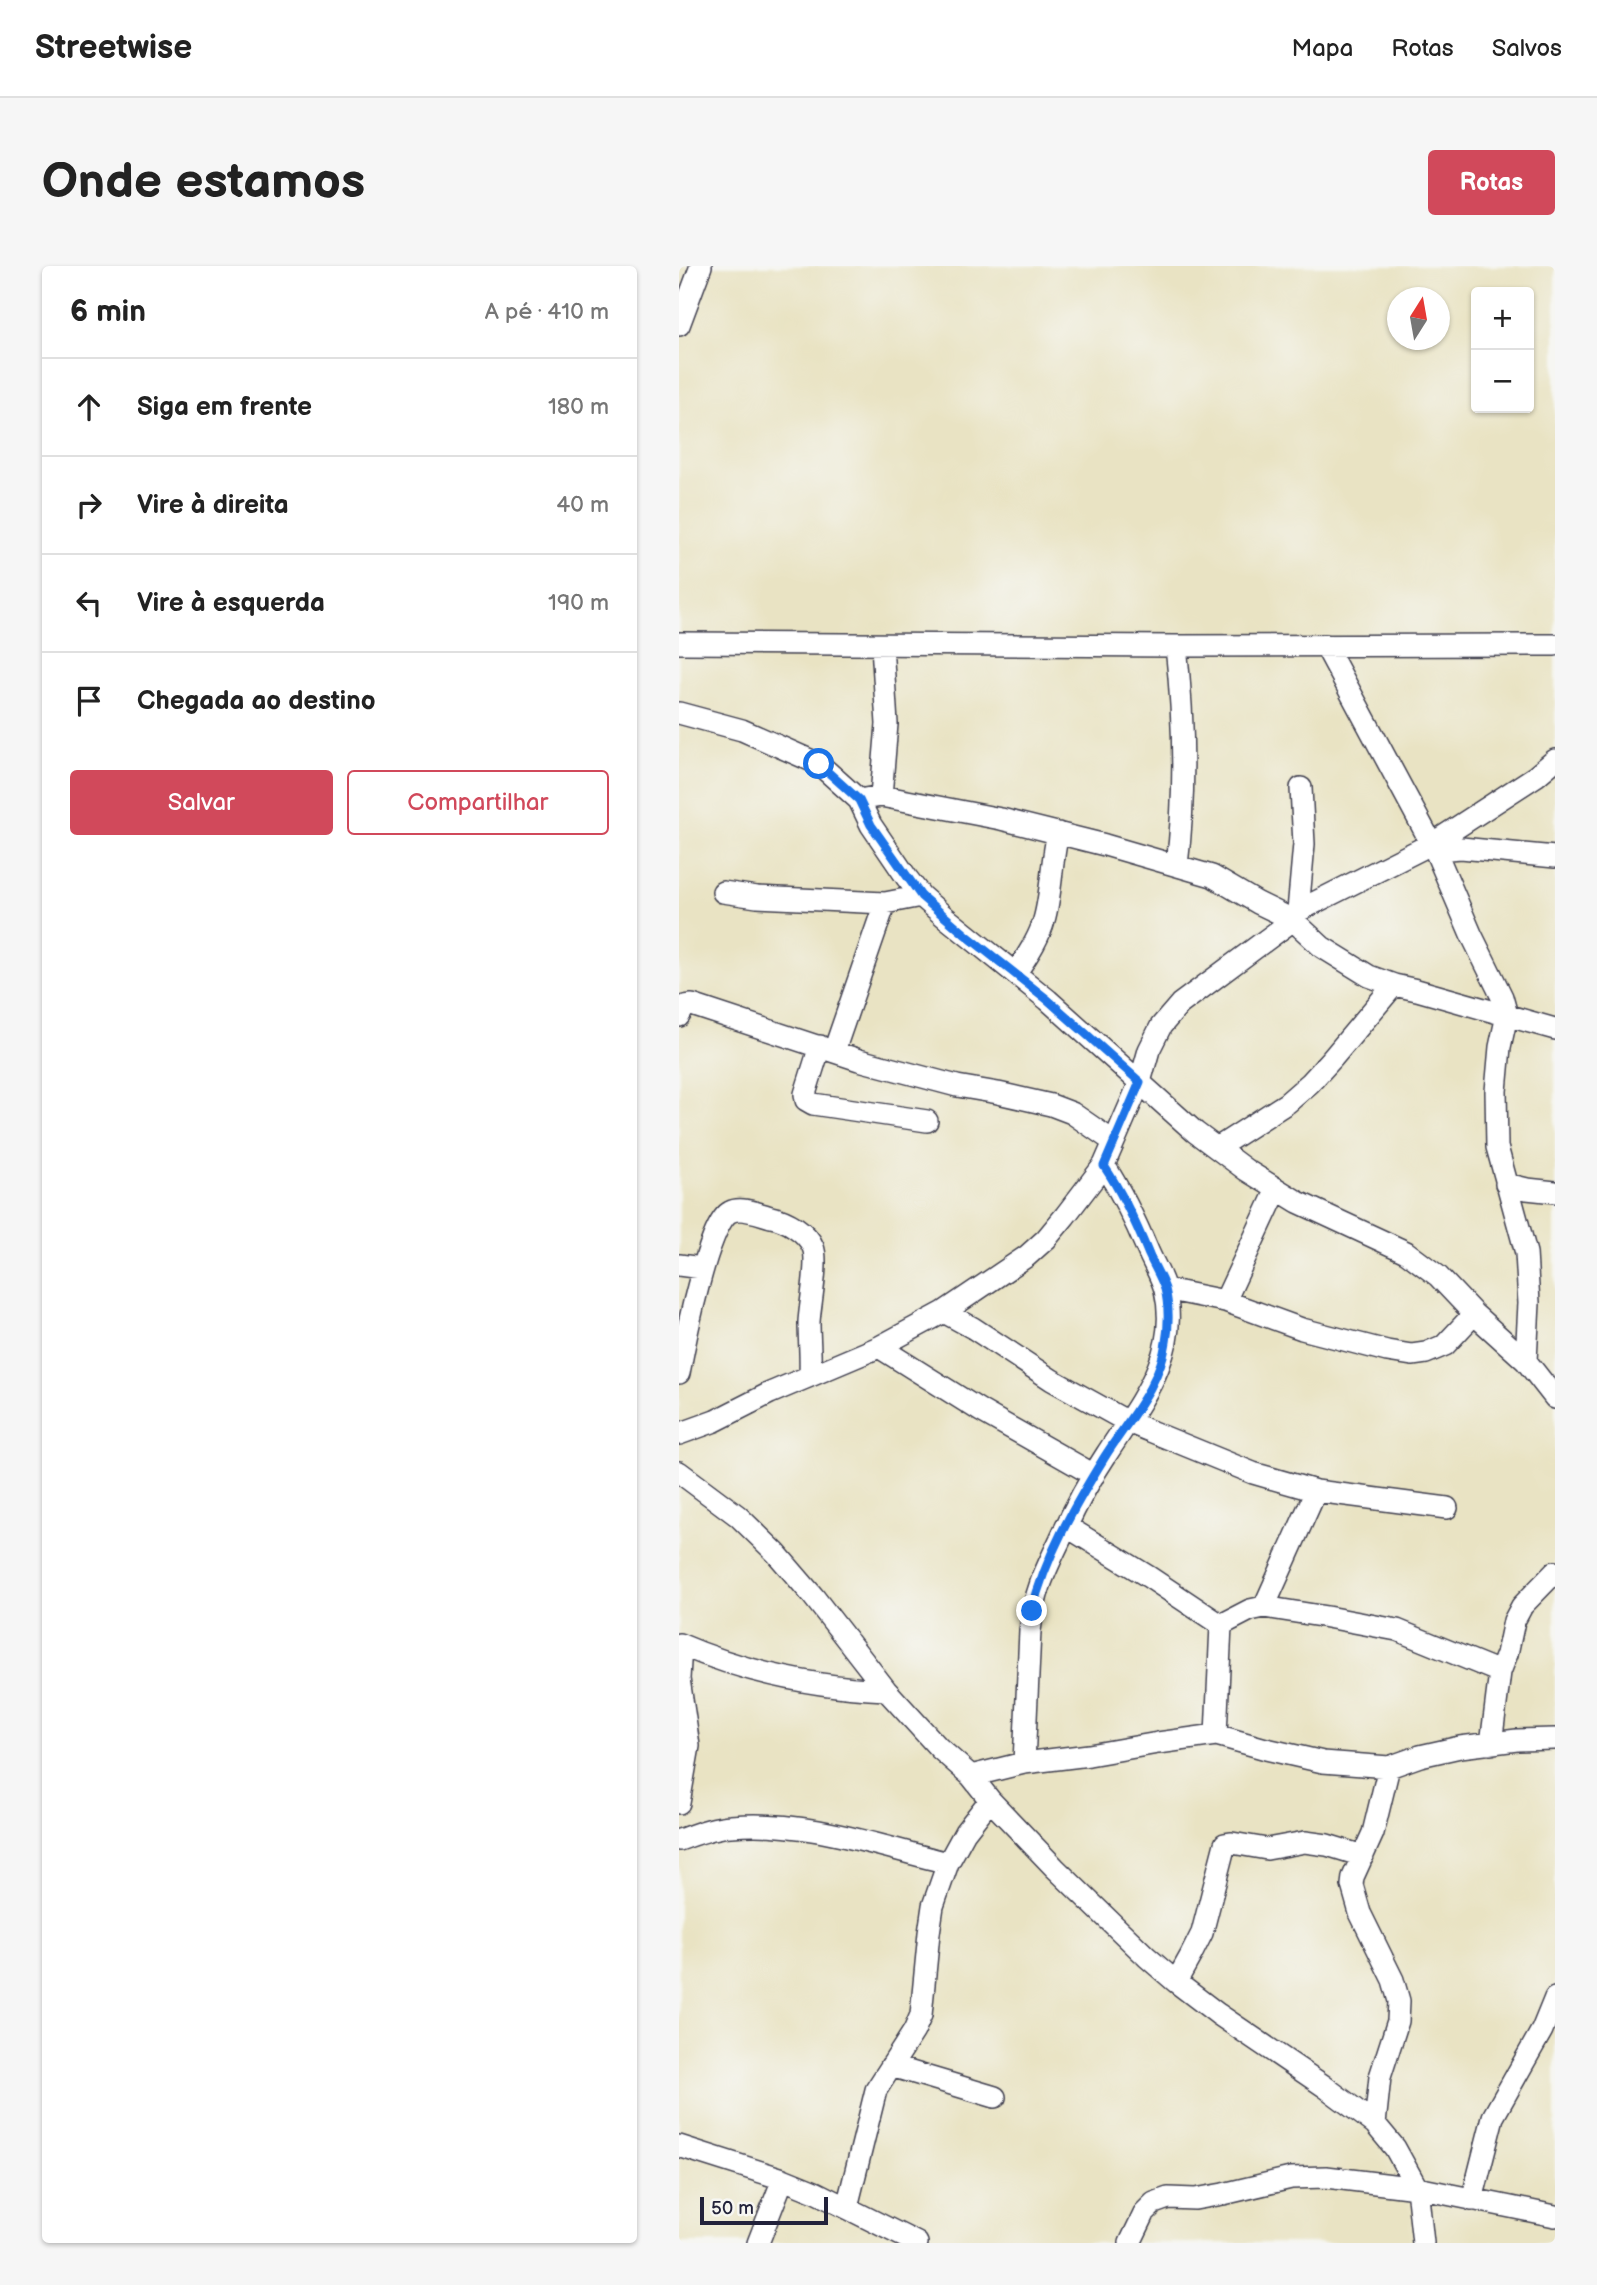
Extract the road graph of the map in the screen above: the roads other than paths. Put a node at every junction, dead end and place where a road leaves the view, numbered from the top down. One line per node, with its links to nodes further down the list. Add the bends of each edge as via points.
1 (701, 266): 2 (street)
2 (679, 325)
3 (679, 643): 4 (street)
4 (882, 645): 7 (street); 11 (street, via 887,724)
5 (1325, 645): 6 (street); 7 (street); 14 (street)
6 (1555, 645)
7 (1176, 646): 16 (street, via 1183,741)
8 (679, 713): 12 (street, via 742,730 819,764)
9 (1555, 760): 14 (street)
10 (1301, 788): 20 (street, via 1304,844)
11 (881, 796): 12 (street); 13 (street)
12 (859, 800): 18 (street)
13 (1058, 833): 16 (street); 21 (street, via 1044,923)
14 (1434, 846): 15 (street); 20 (street); 23 (street)
15 (1555, 856)
16 (1177, 864): 20 (street)
17 (723, 892): 19 (street)
18 (921, 896): 19 (street); 21 (street)
19 (885, 903): 26 (street)
20 (1295, 916): 22 (street, via 1322,947 1369,976); 27 (street, via 1180,1004 1161,1026)
21 (1016, 973): 27 (street)
22 (1394, 985): 23 (street); 30 (street, via 1310,1083)
23 (1507, 1015): 25 (street); 32 (street, via 1496,1091 1497,1147)
24 (679, 1016): 26 (street, via 685,1006 692,1005)
25 (1555, 1029)
26 (827, 1049): 28 (street, via 806,1100); 29 (street, via 957,1086 1051,1105 1072,1113)
27 (1140, 1082): 29 (street); 30 (street)
28 (927, 1121)
29 (1114, 1142): 31 (street)
30 (1217, 1148): 33 (street)
31 (1104, 1166): 37 (street, via 1123,1194); 39 (street, via 1046,1239)
32 (1506, 1184): 34 (street); 42 (street, via 1526,1253)
33 (1277, 1189): 38 (street); 40 (street, via 1406,1252 1438,1276)
34 (1555, 1192)
35 (679, 1265): 36 (street)
36 (702, 1268): 43 (street); 44 (street, via 728,1212 776,1218 805,1236 814,1250)
37 (1165, 1289): 38 (street); 46 (street, via 1168,1329 1162,1360)
38 (1225, 1301): 40 (street, via 1303,1329 1412,1354 1445,1345)
39 (944, 1312): 41 (street); 46 (street)
40 (1474, 1314): 42 (street)
41 (879, 1347): 44 (street); 49 (street)
42 (1526, 1361): 45 (street)
43 (679, 1373)
44 (810, 1375): 47 (street)
45 (1555, 1398)
46 (1129, 1422): 49 (street); 50 (street, via 1253,1473)
47 (679, 1434)
48 (679, 1472): 58 (street, via 738,1516 776,1553)
49 (1094, 1475): 52 (street)
50 (1317, 1491): 51 (street); 54 (street)
51 (1447, 1508)
52 (1066, 1526): 55 (street); 63 (street, via 1042,1576 1032,1611)
53 (1555, 1572): 57 (street, via 1522,1606)
54 (1264, 1607): 55 (street); 57 (street, via 1397,1630)
55 (1221, 1625): 59 (street)
56 (680, 1644): 58 (street, via 758,1671 851,1689); 62 (street)
57 (1500, 1672): 61 (street)
58 (886, 1690): 65 (street)
59 (1216, 1735): 63 (street); 64 (street, via 1323,1762)
60 (1555, 1739): 61 (street)
61 (1491, 1744): 64 (street, via 1420,1756)
62 (684, 1746): 67 (street)
63 (1024, 1763): 65 (street)
64 (1389, 1768): 69 (street)
65 (971, 1776): 66 (street)
66 (990, 1800): 70 (street); 71 (street)
67 (679, 1803)
68 (679, 1840): 70 (street, via 729,1826 798,1828)
69 (1363, 1856): 71 (street, via 1305,1842 1267,1849 1226,1844 1202,1933); 75 (street, via 1353,1877 1355,1899 1394,1980 1399,2001 1398,2021 1380,2077)
70 (948, 1863): 73 (street, via 933,1906 921,2015)
71 (1176, 1982): 75 (street)
72 (1555, 1998): 79 (street, via 1493,2117)
73 (891, 2066): 74 (street); 80 (street, via 876,2090)
74 (995, 2097)
75 (1375, 2124): 78 (street, via 1395,2148)
76 (679, 2146): 77 (street)
77 (783, 2179): 80 (street); 83 (street)
78 (1416, 2188): 79 (street); 82 (street, via 1326,2177 1291,2178 1195,2199 1168,2198 1145,2212); 85 (street)
79 (1472, 2200): 81 (street)
80 (848, 2207): 84 (street)
81 (1555, 2216)
82 (1135, 2241)
83 (758, 2243)
84 (917, 2243)
85 (1423, 2243)

